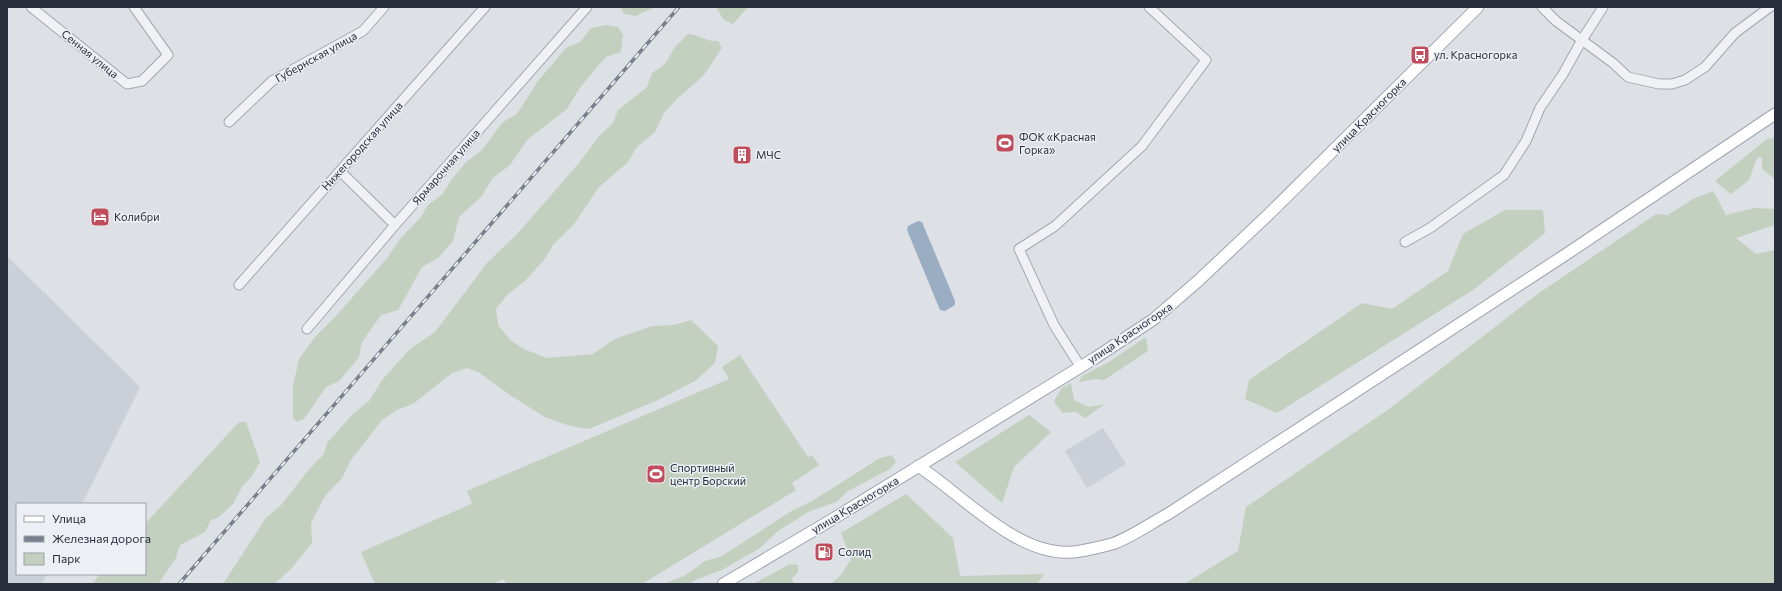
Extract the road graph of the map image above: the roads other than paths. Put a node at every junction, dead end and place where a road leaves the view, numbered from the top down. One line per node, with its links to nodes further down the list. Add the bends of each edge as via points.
1 (31, 7): 2 (street, Сенная улица, via 126,84 142,81 168,55)
2 (134, 7)
3 (384, 7): 13 (street, Губернская улица, via 363,31 272,81)
4 (485, 7): 14 (street, Нижегородская улица)
5 (587, 7): 15 (street, Ярмарочная улица)
6 (1149, 7): 19 (street, via 1206,60 1142,146 1055,226 1020,249 1054,325)
7 (1478, 7): 19 (main road, улица Красногорка, via 1269,214 1184,294 1154,320)
8 (1542, 7): 11 (street)
9 (1603, 7): 11 (street)
10 (1770, 7): 11 (street, via 1735,33 1705,67 1685,80 1672,84 1659,84 1628,77)
11 (1582, 40): 16 (street, via 1540,108 1526,141 1504,175 1430,228)
12 (1775, 114): 20 (main road, via 1565,255 1168,514 1113,544 1073,552 1044,549 1002,529)
13 (229, 122)
14 (340, 171): 15 (street); 17 (street, Нижегородская улица)
15 (395, 225): 18 (street, Ярмарочная улица)
16 (1405, 242)
17 (239, 285)
18 (307, 329)
19 (1080, 366): 20 (main road, улица Красногорка)
20 (918, 466): 21 (main road, улица Красногорка)
21 (723, 584)

